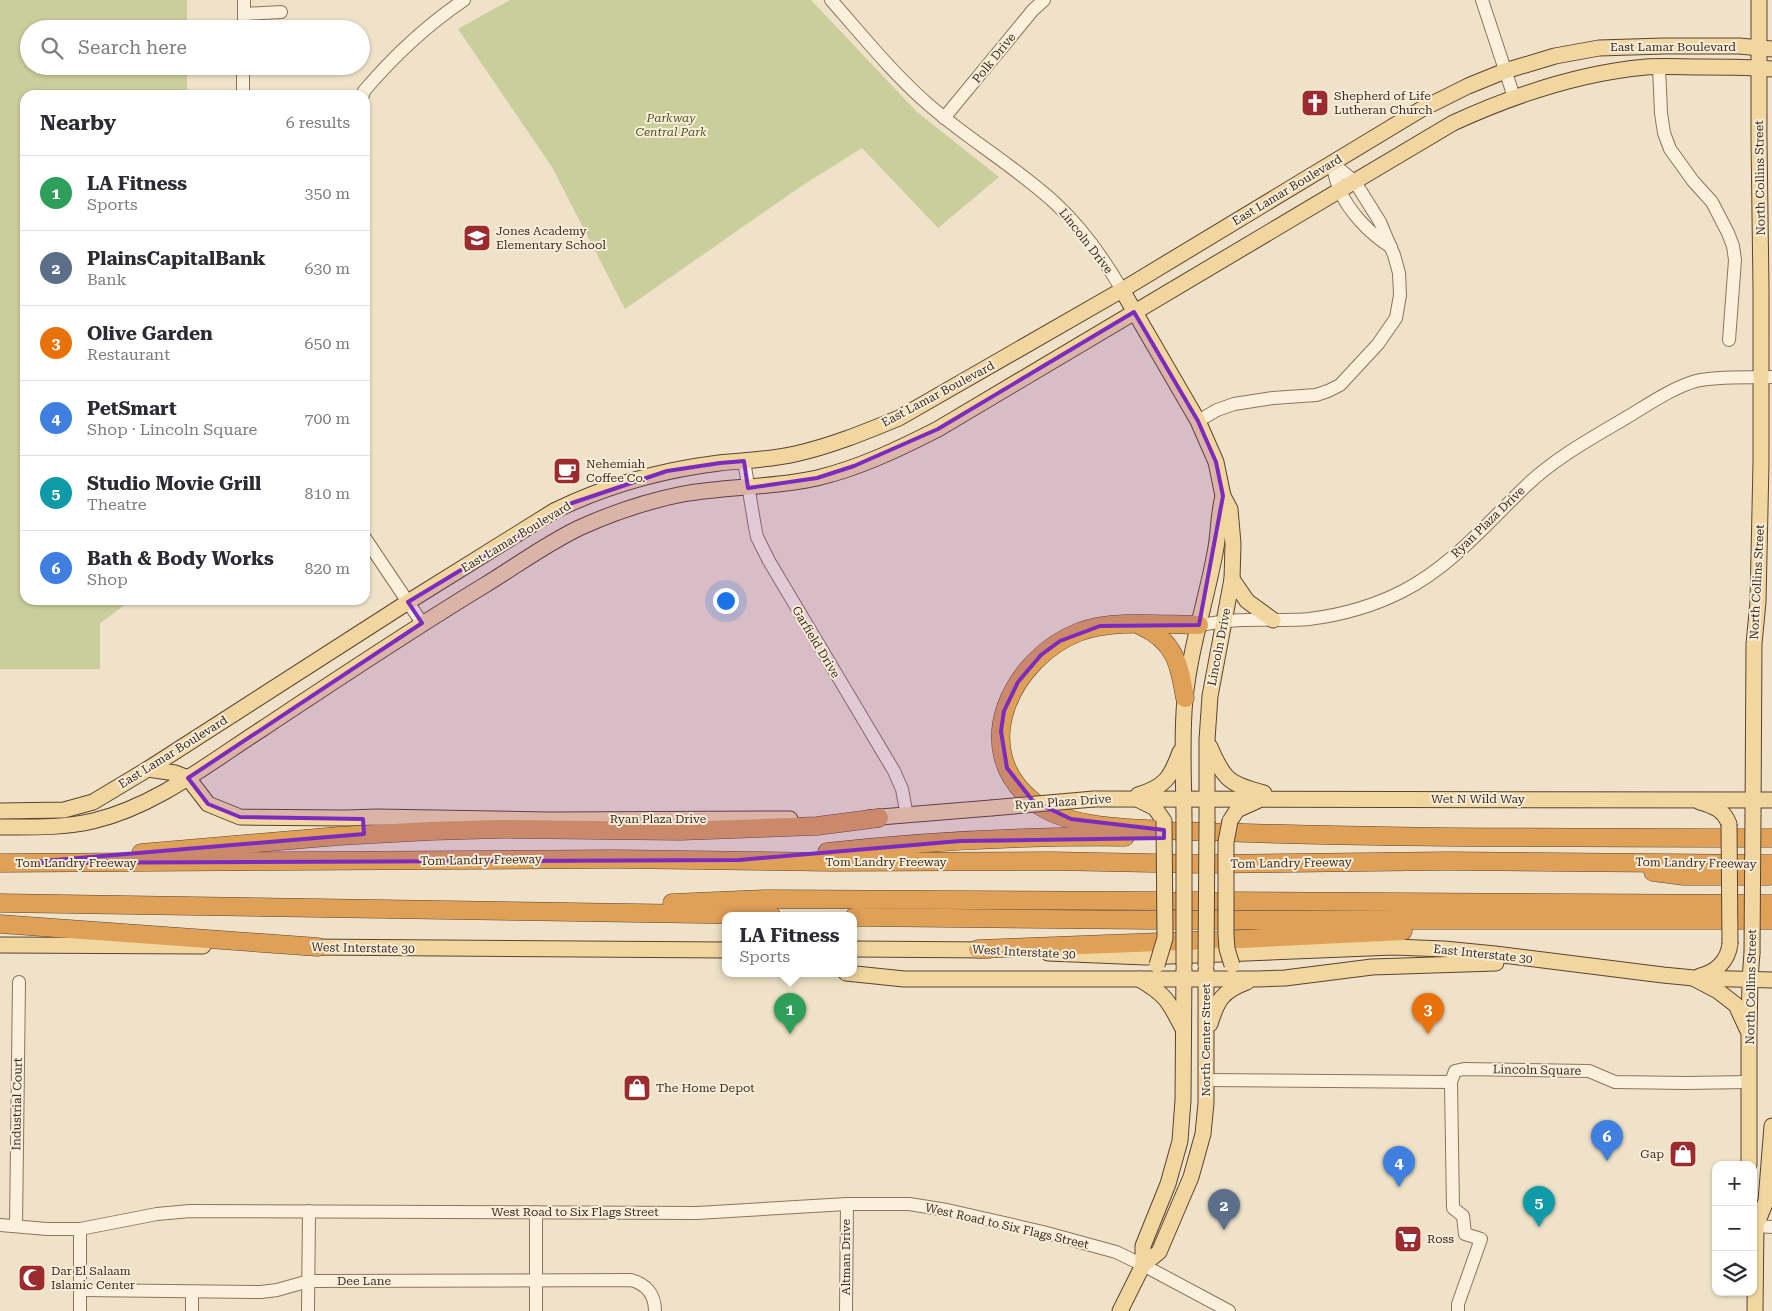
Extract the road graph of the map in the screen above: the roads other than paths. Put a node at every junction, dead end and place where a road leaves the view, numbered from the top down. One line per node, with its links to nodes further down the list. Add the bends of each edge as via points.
1 (244, 0): 9 (street)
2 (464, 0): 7 (street)
3 (831, 0): 19 (street, Lincoln Drive, via 891,68)
4 (1044, 0): 19 (street, Polk Drive)
5 (1482, 0): 14 (street)
6 (1759, 0): 11 (main road, North Collins Street)
7 (450, 4): 17 (street, via 385,66)
8 (281, 12): 9 (street)
9 (244, 14): 10 (street)
10 (244, 20)
11 (1765, 48): 13 (main road, North Collins Street); 14 (main road, East Lamar Boulevard, via 1599,48 1555,56)
12 (1659, 67): 13 (main road, East Lamar Boulevard); 18 (main road, East Lamar Boulevard, via 1620,70); 26 (street, via 1661,113 1670,149 1712,202 1733,246 1735,260)
13 (1765, 68): 27 (main road, North Collins Street)
14 (1505, 71): 18 (street); 20 (main road, East Lamar Boulevard, via 1420,110)
15 (243, 75): 16 (street)
16 (243, 90)
17 (365, 90)
18 (1514, 97): 21 (main road, East Lamar Boulevard, via 1453,123)
19 (944, 118): 24 (street, Lincoln Drive, via 1055,203 1086,238)
20 (1332, 163): 21 (street); 22 (street); 24 (main road, East Lamar Boulevard)
21 (1355, 182): 22 (main road, East Lamar Boulevard); 23 (street, via 1380,222)
22 (1340, 190): 23 (street, via 1360,222); 25 (main road, East Lamar Boulevard)
23 (1391, 248): 28 (street, via 1399,272 1396,318 1378,344 1340,385 1316,395 1234,404)
24 (1122, 290): 25 (main road, Lincoln Drive); 29 (main road, East Lamar Boulevard, via 899,418 808,451)
25 (1134, 312): 28 (main road, Lincoln Drive); 30 (main road, East Lamar Boulevard, via 906,445 817,478)
26 (1729, 340)
27 (1767, 377): 35 (street, Ryan Plaza Drive, via 1696,381 1663,395 1569,452 1527,485 1446,562 1402,592 1339,614); 51 (main road, North Collins Street, via 1753,685)
28 (1198, 421): 31 (main road, Lincoln Drive, via 1216,462)
29 (744, 461): 30 (street, Garfield Drive); 34 (main road, East Lamar Boulevard, via 667,471 572,503)
30 (748, 488): 37 (main road, East Lamar Boulevard, via 684,494 612,514 541,548); 54 (street, Garfield Drive, via 756,532 768,561 894,771 902,789)
31 (1223, 496): 33 (main road, Lincoln Drive, via 1230,508 1232,523); 39 (main road, Lincoln Drive, via 1215,555)
32 (370, 545): 34 (street)
33 (1232, 579): 35 (main road, via 1252,605); 36 (main road, Lincoln Drive)
34 (408, 602): 37 (street); 43 (main road, East Lamar Boulevard)
35 (1273, 620): 36 (street, Ryan Plaza Drive)
36 (1224, 621): 39 (street, Ryan Plaza Drive); 41 (main road, Lincoln Drive, via 1211,691)
37 (422, 623): 44 (main road, East Lamar Boulevard)
38 (1138, 625): 39 (highway); 40 (highway, via 1164,640 1175,656); 57 (highway, via 1100,626 1079,632 1041,654 1011,694 1004,711 1002,748 1007,768 1018,787 1033,802 1059,816 1128,828)
39 (1199, 625): 40 (main road, Lincoln Drive)
40 (1185, 698): 42 (main road, Lincoln Drive)
41 (1207, 740): 47 (main road, Lincoln Drive); 49 (main road, via 1217,764 1230,781)
42 (1184, 741): 45 (main road, via 1168,779 1151,791); 46 (main road, Lincoln Drive)
43 (148, 769): 44 (main road); 53 (main road, East Lamar Boulevard, via 93,802 64,810)
44 (188, 778): 55 (main road, Ryan Plaza Drive, via 208,804 240,817 548,820); 56 (main road, East Lamar Boulevard, via 142,803 93,821)
45 (1132, 798): 46 (main road, Ryan Plaza Drive); 54 (main road, Ryan Plaza Drive, bridge); 57 (main road, via 1155,808)
46 (1184, 799): 47 (main road, Wet N Wild Way); 57 (main road, North Center Street)
47 (1208, 799): 48 (main road, Wet N Wild Way); 58 (main road, North Center Street)
48 (1261, 799): 49 (main road, Wet N Wild Way); 58 (main road, via 1237,810)
49 (1285, 799): 50 (main road, Wet N Wild Way)
50 (1685, 799): 51 (main road, Wet N Wild Way); 86 (main road, bridge, via 1716,807 1726,814 1729,824 1729,955 1706,975)
51 (1753, 799): 52 (main road, Wet N Wild Way); 88 (main road, North Collins Street, bridge)
52 (1772, 800)
53 (0, 811)
54 (907, 816): 55 (main road, Ryan Plaza Drive)
55 (879, 818): 63 (highway, via 817,826 690,831 431,831)
56 (0, 827)
57 (1173, 830): 58 (highway); 60 (highway, via 879,846); 82 (main road, North Center Street, bridge); 85 (main road, bridge, via 1165,938 1157,965 1150,973)
58 (1218, 831): 59 (highway, via 1310,835); 83 (main road, North Center Street, bridge); 87 (main road, bridge, via 1226,842 1228,949 1232,965)
59 (1771, 837)
60 (739, 860): 61 (highway, Tom Landry Freeway, via 1202,864); 63 (highway, Tom Landry Freeway)
61 (1610, 862): 64 (highway, Tom Landry Freeway); 65 (highway, via 1684,876)
62 (0, 863): 63 (highway, Tom Landry Freeway)
63 (20, 863)
64 (1772, 864)
65 (1772, 876)
66 (0, 904): 68 (highway)
67 (1772, 904): 68 (highway, via 767,899 575,903)
68 (527, 912): 69 (highway)
69 (722, 914)
70 (857, 917): 71 (highway)
71 (1628, 919): 72 (highway); 77 (highway)
72 (1772, 920)
73 (0, 924): 75 (highway)
74 (0, 945): 75 (main road, West Interstate 30)
75 (318, 947): 78 (main road, West Interstate 30)
76 (857, 949): 77 (main road, West Interstate 30)
77 (978, 949): 82 (main road, West Interstate 30, via 1136,957)
78 (703, 950): 79 (main road, West Interstate 30); 80 (main road)
79 (722, 950)
80 (722, 953)
81 (1555, 962): 82 (main road, East Interstate 30, via 1444,949 1394,947); 86 (main road, East Interstate 30); 87 (main road, via 1422,964)
82 (1187, 967): 83 (main road); 85 (main road); 91 (main road, North Center Street)
83 (1206, 972): 87 (main road); 93 (main road, North Center Street)
84 (857, 974): 85 (main road, via 904,979)
85 (1138, 978): 91 (main road, via 1168,1000)
86 (1694, 978): 88 (main road, East Interstate 30); 92 (main road, via 1736,1005)
87 (1251, 979): 93 (main road, via 1223,995 1215,1008)
88 (1750, 979): 89 (main road, East Interstate 30); 92 (main road, North Collins Street)
89 (1772, 980)
90 (19, 982): 105 (street, Industrial Court)
91 (1183, 1029): 109 (main road, North Center Street, via 1180,1141 1176,1162 1143,1246)
92 (1749, 1033): 96 (main road, North Collins Street)
93 (1206, 1038): 94 (main road, North Center Street)
94 (1206, 1080): 95 (street); 109 (main road, North Center Street, via 1203,1134 1190,1178 1159,1252)
95 (1451, 1082): 96 (street, Lincoln Square, via 1455,1071 1464,1069 1589,1071 1615,1082); 122 (street, via 1453,1208 1463,1216 1465,1234 1481,1239)
96 (1749, 1082): 98 (main road, North Collins Street)
97 (1772, 1126): 102 (main road, via 1766,1202)
98 (1749, 1161)
99 (847, 1204): 101 (street, West Road to Six Flags Street, via 697,1213); 109 (street, West Road to Six Flags Street, via 909,1204 947,1210 1089,1244); 119 (street, Altman Drive)
100 (310, 1211): 101 (street, West Road to Six Flags Street); 107 (street, West Road to Six Flags Street, via 190,1211); 111 (street)
101 (536, 1212): 110 (street)
102 (1757, 1217)
103 (1757, 1223): 106 (street)
104 (0, 1225): 105 (street, West Road to Six Flags Street)
105 (16, 1226): 107 (street, West Road to Six Flags Street)
106 (1772, 1226)
107 (80, 1229): 112 (street)
108 (1754, 1251): 123 (main road)
109 (1143, 1265): 120 (main road, North Center Street); 121 (street, West Road to Six Flags Street)
110 (537, 1280): 111 (street, Dee Lane); 117 (street); 118 (street, Dee Lane, via 639,1282 655,1302)
111 (308, 1282): 113 (street, Dee Lane, via 261,1292); 116 (street)
112 (81, 1290): 113 (street, Dee Lane); 114 (street)
113 (192, 1292): 115 (street)
114 (80, 1311)
115 (192, 1311)
116 (308, 1311)
117 (536, 1311)
118 (655, 1311)
119 (846, 1311)
120 (1120, 1311)
121 (1229, 1311)
122 (1458, 1311)
123 (1755, 1311)

